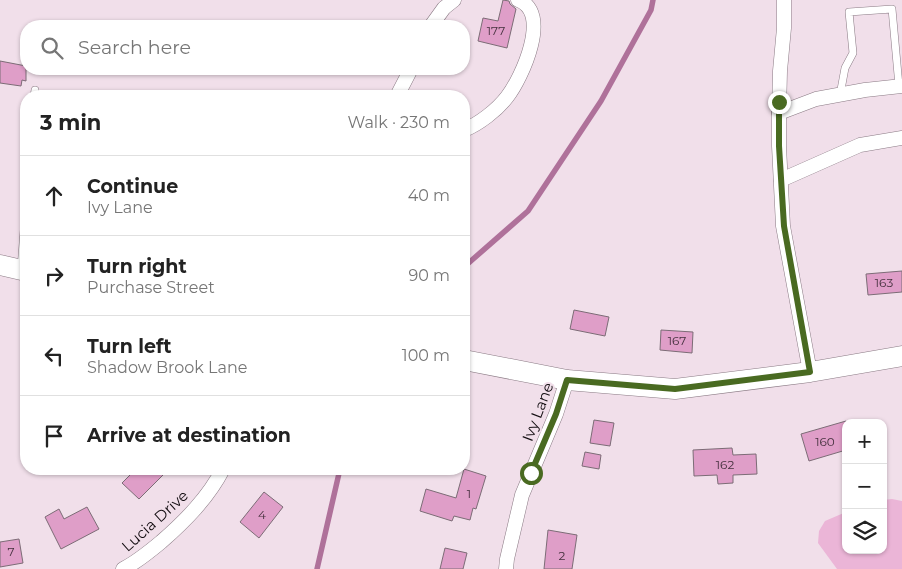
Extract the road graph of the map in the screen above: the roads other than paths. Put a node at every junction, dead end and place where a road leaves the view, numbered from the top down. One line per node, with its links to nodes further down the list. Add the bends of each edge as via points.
1 (454, 0): 4 (street)
2 (518, 0): 10 (street, via 531,12 534,30 530,51 508,96 491,113)
3 (784, 0): 9 (street)
4 (435, 20)
5 (409, 75): 7 (street)
6 (901, 86): 8 (street); 8 (lane, via 892,9 849,12 853,53 845,68)
7 (401, 90)
8 (840, 95): 9 (street, via 816,99)
9 (779, 113): 12 (street)
10 (470, 126)
11 (902, 138): 12 (street, via 860,145)
12 (781, 180): 17 (street, via 784,226)
13 (0, 265): 14 (main road)
14 (20, 269)
15 (902, 356): 17 (main road)
16 (470, 361): 18 (main road)
17 (810, 372): 18 (main road, via 675,389)
18 (567, 380): 21 (street, Ivy Lane, via 522,495)
19 (219, 475): 20 (street, Lucia Drive, via 191,514 151,551)
20 (124, 569)
21 (506, 569)

